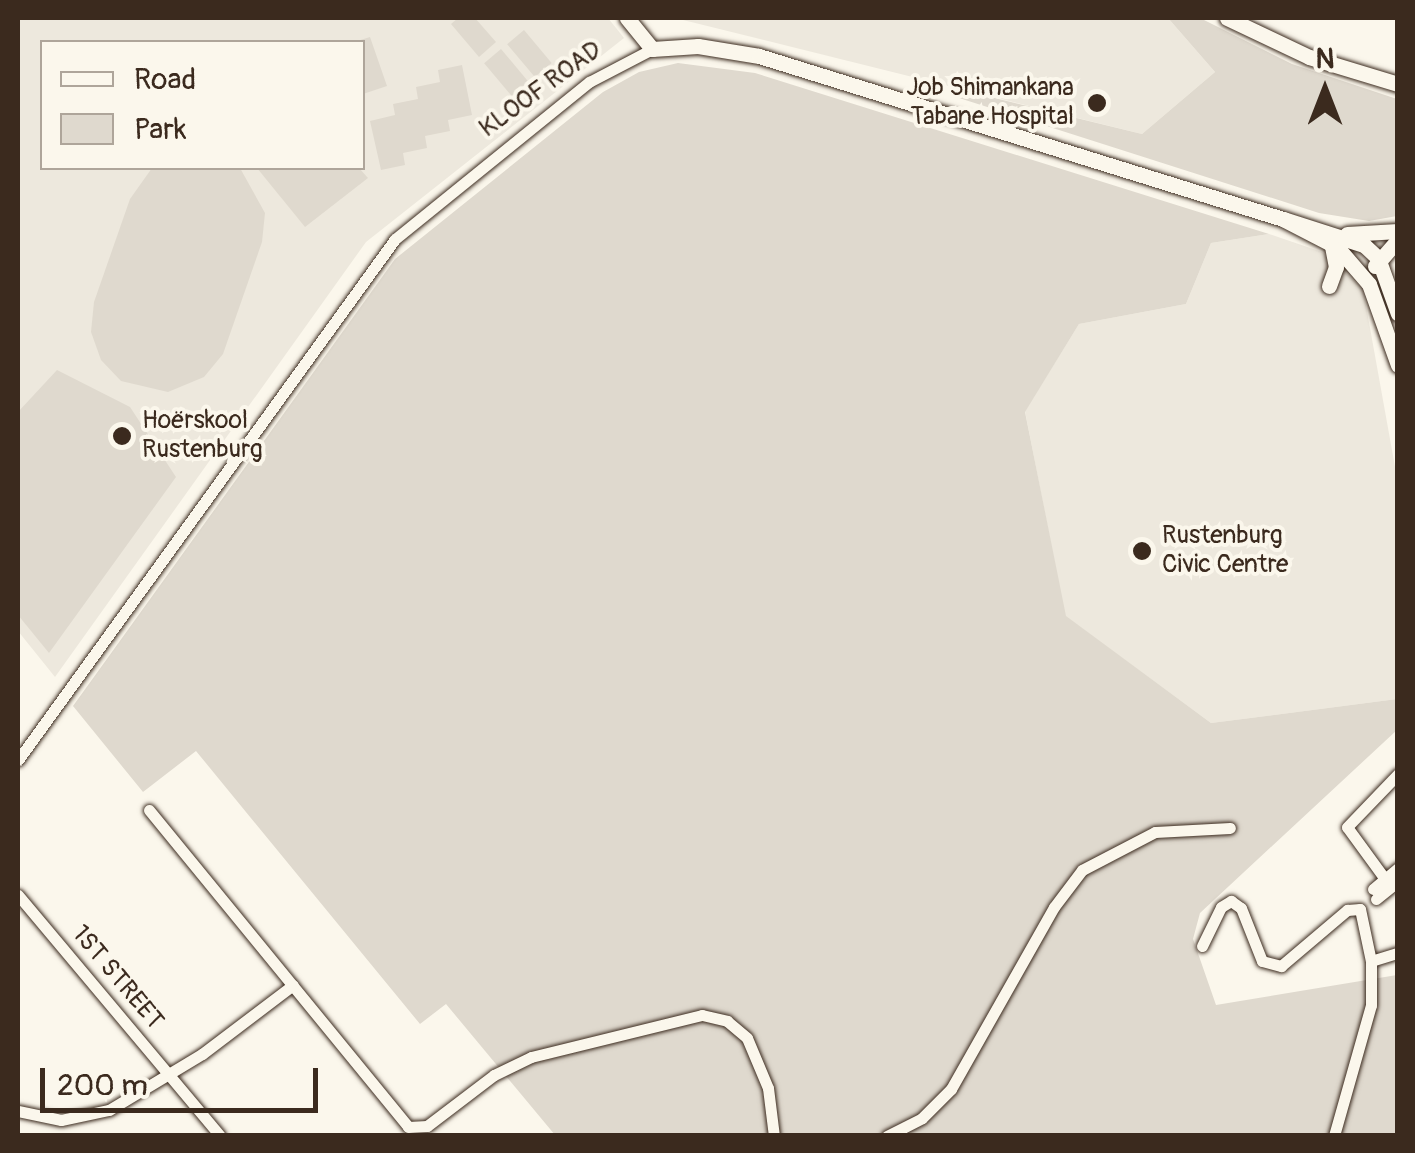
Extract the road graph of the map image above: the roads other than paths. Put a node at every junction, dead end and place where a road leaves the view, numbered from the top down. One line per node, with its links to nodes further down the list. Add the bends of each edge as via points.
1 (627, 18): 3 (street)
2 (1227, 18): 4 (street, via 1309,57)
3 (652, 49): 6 (street, KLOOF ROAD, via 698,46 759,56); 15 (street, KLOOF ROAD, via 575,92 395,239)
4 (1398, 84)
5 (1398, 231): 6 (street)
6 (1338, 240): 8 (street, KLOOF ROAD); 10 (street); 12 (street)
7 (1398, 240): 10 (street)
8 (1347, 257): 10 (street); 11 (street, KLOOF ROAD)
9 (1398, 260): 10 (street)
10 (1378, 263): 11 (street); 13 (street)
11 (1369, 284): 14 (street, KLOOF ROAD)
12 (1329, 286)
13 (1397, 307)
14 (1398, 365)
15 (18, 760)
16 (1398, 774): 20 (street, via 1347,827)
17 (149, 810): 26 (street)
18 (1230, 828): 31 (street, via 1154,832 1082,870 1054,907 952,1089 922,1118)
19 (1398, 868): 20 (street)
20 (1391, 880): 21 (street)
21 (1374, 894)
22 (18, 895): 27 (street, 1ST STREET)
23 (1202, 946): 25 (street, via 1221,907 1231,901 1241,908 1262,961 1280,966 1356,908 1363,914)
24 (1398, 953): 25 (street)
25 (1371, 961): 32 (street, via 1368,1025)
26 (293, 985): 27 (street); 30 (street, via 408,1127 427,1126 494,1075 531,1057 702,1015 727,1021 747,1038 768,1088)
27 (170, 1076): 28 (street, via 96,1116 61,1120); 29 (street, 1ST STREET)
28 (18, 1111)
29 (220, 1136)
30 (774, 1136)
31 (887, 1136)
32 (1334, 1136)

